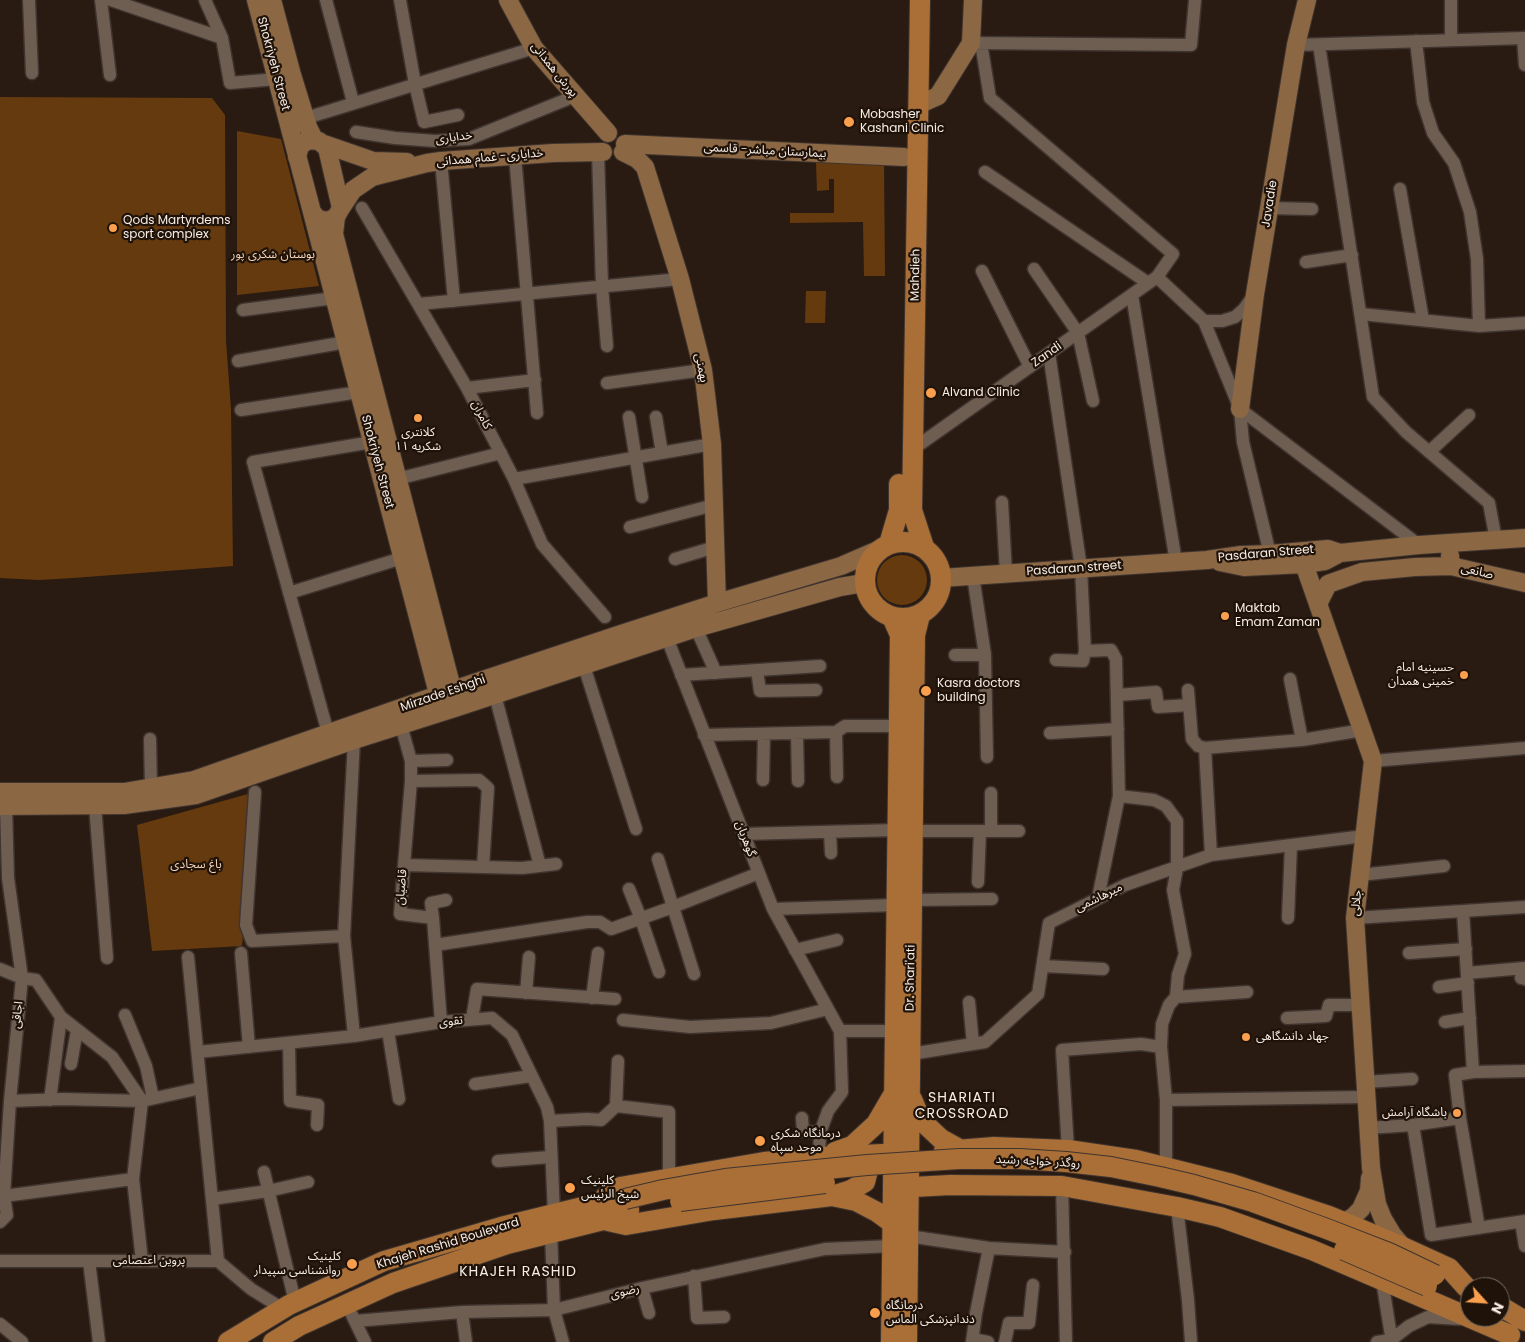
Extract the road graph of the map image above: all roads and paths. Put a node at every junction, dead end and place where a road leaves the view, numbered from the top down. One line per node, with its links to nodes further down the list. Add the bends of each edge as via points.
1 (29, 0): 25 (street)
2 (101, 0): 26 (street)
3 (111, 0): 16 (street)
4 (205, 0): 16 (street)
5 (256, 0): 27 (main road, Shokriyeh Street)
6 (272, 0): 33 (main road, Shokriyeh Street)
7 (326, 0): 30 (street)
8 (400, 0): 28 (street)
9 (508, 0): 23 (main road, پورش همدانی)
10 (906, 0): 40 (main road, Mahdieh)
11 (920, 0): 31 (main road, Mahdieh)
12 (973, 0): 20 (main road)
13 (1195, 0): 20 (street, via 1191,45)
14 (1307, 0): 21 (main road, Javadie)
15 (1452, 0): 18 (street)
16 (222, 38): 27 (street, via 230,83)
17 (1524, 38): 18 (street); 24 (street)
18 (1451, 40): 19 (street)
19 (1416, 41): 22 (street); 67 (street, via 1423,102 1433,133 1454,163 1470,212 1477,259)
20 (976, 43): 31 (main road, via 938,96); 54 (street, Zandi, via 990,98 1173,254)
21 (1296, 45): 22 (street); 45 (main road, Javadie)
22 (1319, 45): 49 (street)
23 (534, 48): 28 (street); 29 (main road, پورش همدانی)
24 (1525, 65)
25 (32, 73)
26 (110, 75)
27 (277, 80): 39 (main road, Shokriyeh Street)
28 (415, 84): 30 (street); 32 (street, via 424,122)
29 (575, 96): 34 (street, خدایاری, via 469,139 435,141); 36 (main road, پورش همدانی)
30 (353, 102): 33 (street)
31 (918, 105): 88 (main road, Mahdieh)
32 (458, 115)
33 (306, 118): 35 (main road, Shokriyeh Street)
34 (356, 132)
35 (319, 142): 39 (main road, via 308,140 300,146); 41 (main road, خدایاری, via 373,161); 48 (main road, Shokriyeh Street, via 327,148)
36 (603, 144): 37 (main road, پورش همدانی, via 618,133 624,140); 38 (main road, خدایاری- غمام همدانی); 55 (street)
37 (624, 148): 40 (main road, بیمارستان مباشر- قاسمی); 53 (main road, بهمنی, via 645,167)
38 (515, 156): 41 (main road, خدایاری- غمام همدانی); 56 (street)
39 (297, 157): 47 (main road, Shokriyeh Street)
40 (904, 157): 104 (main road, Mahdieh, via 899,510)
41 (434, 162): 48 (main road, خدایاری, via 372,177 353,190); 60 (street)
42 (985, 172): 54 (street)
43 (1400, 189): 64 (street)
44 (362, 208): 61 (street, کامران)
45 (1269, 208): 46 (street); 57 (main road, Javadie)
46 (1312, 209)
47 (312, 212): 48 (main road, via 323,220); 59 (main road, Shokriyeh Street)
48 (339, 212): 93 (main road, Shokriyeh Street, via 334,234)
49 (1352, 255): 50 (street); 63 (street)
50 (1306, 262)
51 (1034, 269): 68 (street)
52 (982, 272): 73 (street)
53 (680, 278): 55 (street); 74 (main road, بهمنی)
54 (1153, 280): 58 (street, Zandi); 65 (street)
55 (602, 286): 56 (street); 70 (street)
56 (527, 294): 60 (street); 75 (street)
57 (1255, 294): 65 (street, via 1235,317); 80 (main road, Javadie)
58 (1132, 295): 68 (street, Zandi); 111 (street)
59 (334, 298): 62 (street); 69 (main road, Shokriyeh Street)
60 (454, 300): 61 (street)
61 (419, 304): 77 (street, کامران)
62 (243, 310)
63 (1361, 314): 64 (street); 89 (street, via 1373,397)
64 (1423, 320): 67 (street)
65 (1204, 321): 80 (street)
66 (1525, 323): 67 (street)
67 (1479, 326)
68 (1078, 333): 71 (street, Zandi); 79 (street)
69 (346, 342): 72 (street); 78 (main road, Shokriyeh Street)
70 (607, 346)
71 (1049, 353): 73 (street, Zandi); 114 (street)
72 (238, 360)
73 (1030, 367): 88 (street, Zandi)
74 (703, 370): 76 (street); 87 (main road, بهمنی)
75 (534, 380): 77 (street); 82 (street)
76 (607, 383)
77 (467, 388): 90 (street, کامران)
78 (359, 392): 81 (street); 86 (main road, Shokriyeh Street)
79 (1093, 401)
80 (1240, 408): 102 (street); 107 (street, via 1243,442)
81 (241, 410)
82 (537, 414)
83 (1469, 415): 89 (street)
84 (630, 417): 92 (street)
85 (656, 417): 91 (street)
86 (372, 442): 108 (main road, Shokriyeh Street); 120 (street, via 252,462)
87 (712, 444): 91 (street); 97 (main road, بهمنی)
88 (913, 449): 105 (main road, Mahdieh, via 912,510)
89 (1429, 452): 100 (street, via 1489,504)
90 (501, 453): 93 (street); 94 (street, کامران)
91 (662, 453): 92 (street)
92 (636, 458): 94 (street); 95 (street)
93 (397, 479): 140 (main road, Shokriyeh Street)
94 (514, 479): 124 (street, کامران, via 542,544)
95 (642, 497)
96 (1002, 502): 115 (street)
97 (714, 505): 98 (street); 103 (main road, بهمنی)
98 (630, 527)
99 (1525, 538): 100 (main road, Pasdaran Street)
100 (1496, 540): 101 (main road, Pasdaran Street)
101 (1448, 543): 102 (main road, Pasdaran Street); 113 (main road, صانعی)
102 (1419, 545): 106 (main road, Pasdaran Street)
103 (715, 547): 109 (street); 121 (main road, بهمنی)
104 (883, 547): 105 (main road, via 900,541); 118 (main road, via 870,559); 121 (main road, Mirzade Eshghi, via 841,566)
105 (924, 548): 117 (main road, via 939,566)
106 (1340, 553): 107 (main road, Pasdaran Street, via 1328,549); 112 (main road, Pasdaran Street, via 1325,561)
107 (1270, 554): 110 (main road, Pasdaran Street)
108 (402, 558): 120 (street); 140 (main road, Shokriyeh Street)
109 (676, 558)
110 (1207, 560): 111 (main road, Pasdaran street); 112 (main road, Pasdaran Street, via 1244,567)
111 (1176, 562): 114 (main road, Pasdaran street)
112 (1304, 564): 122 (main road, جلالی)
113 (1451, 566): 119 (main road, صانعی); 122 (main road, via 1362,572 1328,584)
114 (1080, 568): 115 (main road, Pasdaran street); 128 (street)
115 (1006, 573): 116 (main road, Pasdaran street)
116 (973, 576): 117 (main road, Pasdaran street); 130 (street)
117 (941, 578): 123 (main road, via 936,599)
118 (864, 582): 125 (main road, via 872,604); 126 (main road, Mirzade Eshghi)
119 (1525, 583)
120 (289, 594): 150 (street)
121 (717, 603): 140 (main road, Mirzade Eshghi)
122 (1318, 604): 148 (main road, جلالی)
123 (920, 615): 125 (main road, via 901,619); 176 (main road, Dr. Shari'ati, via 915,635)
124 (605, 617)
125 (892, 617): 146 (main road, Dr. Shari'ati, via 900,635)
126 (696, 628): 127 (main road, Mirzade Eshghi); 135 (street)
127 (667, 638): 132 (main road, Mirzade Eshghi); 136 (street, گوهریان)
128 (1084, 652): 131 (street, via 1083,661); 142 (street, via 1112,650 1116,659)
129 (955, 655): 130 (street)
130 (985, 655): 160 (street)
131 (1056, 660)
132 (584, 666): 141 (main road, Mirzade Eshghi); 174 (street)
133 (820, 666): 134 (street)
134 (757, 670): 135 (street); 138 (street, via 760,691)
135 (716, 673): 136 (street)
136 (681, 676): 154 (street, گوهریان)
137 (1290, 679): 157 (street)
138 (816, 690)
139 (1188, 690): 143 (street)
140 (445, 693): 144 (main road, Shokriyeh Street); 150 (main road, Mirzade Eshghi)
141 (495, 695): 144 (main road, Mirzade Eshghi); 187 (street)
142 (1118, 695): 143 (street, via 1156,692 1158,707); 147 (street)
143 (1189, 705): 158 (street, via 1192,740)
144 (450, 710): 145 (main road, Mirzade Eshghi)
145 (401, 725): 156 (main road, Mirzade Eshghi); 162 (street, قاضیان)
146 (898, 726): 149 (street, via 845,726); 176 (main road, Dr. Shari'ati)
147 (1118, 728): 151 (street); 171 (street)
148 (1362, 730): 157 (street); 163 (main road, جلالی)
149 (836, 732): 153 (street); 164 (street)
150 (328, 733): 168 (main road, Mirzade Eshghi, via 194,780)
151 (1050, 733)
152 (764, 734): 153 (street); 154 (street); 165 (street)
153 (797, 734): 167 (street)
154 (704, 735): 179 (street, گوهریان)
155 (150, 739): 168 (street)
156 (354, 740): 173 (main road, Mirzade Eshghi, via 196,795); 207 (street)
157 (1302, 740): 158 (street)
158 (1205, 748): 183 (street)
159 (1525, 748): 163 (street)
160 (987, 757)
161 (446, 760): 162 (street)
162 (411, 761): 166 (street, قاضیان)
163 (1373, 761): 180 (main road, جلالی)
164 (838, 777)
165 (763, 780)
166 (411, 781): 186 (street, قاضیان); 189 (street, via 479,780 488,788)
167 (798, 781)
168 (151, 787): 172 (main road, Mirzade Eshghi)
169 (256, 792): 207 (street, via 246,925 252,941)
170 (991, 794): 177 (street)
171 (1119, 796): 190 (street, via 1154,800 1166,806 1176,821); 195 (street)
172 (2, 801): 173 (main road, Mirzade Eshghi); 223 (street, اجاقی, via 8,878)
173 (96, 806): 217 (street)
174 (636, 830)
175 (1019, 830): 177 (street)
176 (905, 831): 177 (street); 178 (street); 198 (main road, Dr. Shari'ati)
177 (986, 831): 193 (street)
178 (830, 832): 179 (street); 182 (street)
179 (743, 834): 191 (street, گوهریان)
180 (1364, 836): 181 (street, میرهاشمی); 192 (main road, جلالی)
181 (1291, 845): 183 (street, میرهاشمی); 204 (street)
182 (830, 853)
183 (1211, 855): 190 (street, میرهاشمی)
184 (658, 859): 199 (street)
185 (556, 864): 187 (street)
186 (404, 865): 189 (street); 203 (street, قاضیان, via 400,914)
187 (540, 866): 189 (street)
188 (1444, 866): 192 (street)
189 (484, 867)
190 (1177, 868): 195 (street, میرهاشمی, via 1125,885); 229 (street, via 1173,890 1185,954)
191 (759, 873): 199 (street); 201 (street, گوهریان)
192 (1360, 875): 205 (main road, جلالی)
193 (978, 882)
194 (629, 889): 206 (street)
195 (1098, 898): 218 (street, میرهاشمی, via 1049,923)
196 (992, 899): 198 (street)
197 (446, 900): 203 (street, via 431,903)
198 (904, 902): 201 (street); 246 (main road, Dr. Shari'ati); 253 (main road, Dr. Shari'ati)
199 (673, 907): 206 (street); 222 (street)
200 (1525, 907): 202 (street)
201 (773, 909): 211 (street, گوهریان)
202 (1463, 911): 205 (street); 210 (street)
203 (433, 918): 209 (street)
204 (1288, 918)
205 (1355, 918): 233 (main road, جلالی)
206 (641, 919): 209 (street, via 611,929 600,922 587,922); 221 (street)
207 (344, 936): 247 (street)
208 (837, 940): 211 (street)
209 (435, 945): 241 (street)
210 (1466, 949): 214 (street); 224 (street)
211 (795, 950): 234 (street, گوهریان)
212 (241, 953): 250 (street)
213 (598, 953): 230 (street)
214 (1409, 953)
215 (188, 957): 252 (street)
216 (529, 957): 228 (street)
217 (107, 958)
218 (1043, 966): 220 (street); 249 (street, میرهاشمی, via 1038,994 985,1042)
219 (0, 969): 223 (street)
220 (1103, 969)
221 (659, 972)
222 (694, 974)
223 (22, 978): 236 (street, via 36,980); 269 (street, اجاقی)
224 (1467, 978): 225 (street, via 1524,968 1521,978); 226 (street); 238 (street)
225 (1525, 980)
226 (1440, 987)
227 (1247, 992): 229 (street)
228 (526, 993): 230 (street); 239 (street, via 477,989)
229 (1176, 996): 251 (street, via 1162,1024)
230 (592, 998): 231 (street)
231 (615, 999)
232 (969, 1002): 249 (street)
233 (1360, 1005): 237 (street, via 1329,1005 1326,1016); 262 (main road, جلالی)
234 (828, 1010): 240 (street, via 771,1023 690,1027); 245 (street, گوهریان)
235 (125, 1016): 266 (street, via 146,1066)
236 (60, 1017): 243 (street); 265 (street)
237 (1287, 1018)
238 (1470, 1018): 242 (street); 257 (street)
239 (472, 1019): 241 (street, تقوی); 258 (street, تقوی, via 492,1018 512,1035)
240 (622, 1020)
241 (442, 1022): 244 (street, تقوی)
242 (1445, 1022)
243 (76, 1030): 255 (street); 266 (street, via 112,1057)
244 (388, 1031): 247 (street, تقوی); 264 (street)
245 (840, 1031): 246 (street); 276 (street, گوهریان, via 842,1092 828,1111)
246 (895, 1031): 263 (main road, Dr. Shari'ati)
247 (354, 1036): 248 (street, تقوی)
248 (289, 1043): 250 (street, تقوی); 273 (street, via 290,1101 318,1105)
249 (973, 1044): 253 (street, میرهاشمی)
250 (249, 1047): 252 (street, تقوی)
251 (1161, 1047): 267 (street); 278 (street, via 1140,1044 1062,1050)
252 (198, 1052): 261 (street)
253 (911, 1054): 263 (main road, Dr. Shari'ati)
254 (618, 1061): 268 (street)
255 (71, 1064)
256 (1525, 1071): 257 (street)
257 (1473, 1072): 271 (street, via 1455,1075)
258 (531, 1076): 260 (street); 272 (street, تقوی)
259 (1412, 1080): 262 (street)
260 (475, 1084)
261 (201, 1088): 266 (street); 295 (street)
262 (1366, 1090): 267 (street); 275 (main road, جلالی)
263 (902, 1094): 277 (main road, via 925,1124 941,1139); 279 (main road, Dr. Shari'ati); 281 (main road, via 852,1146)
264 (399, 1099)
265 (50, 1100): 266 (street); 269 (street)
266 (148, 1100): 287 (street)
267 (1166, 1100): 283 (street)
268 (616, 1106): 272 (street, via 601,1120); 286 (street, via 669,1112)
269 (6, 1108): 293 (street, اجاقی)
270 (802, 1118): 276 (street, via 803,1131)
271 (1460, 1118): 274 (street); 302 (street)
272 (550, 1121): 280 (street, تقوی)
273 (317, 1125)
274 (1413, 1125): 275 (street); 302 (street, via 1431,1235)
275 (1368, 1128): 284 (main road, جلالی)
276 (820, 1133): 281 (street, گوهریان)
277 (961, 1150): 278 (main road); 289 (main road, via 926,1152 919,1157 916,1170 922,1180)
278 (1068, 1150): 283 (main road)
279 (901, 1153): 281 (main road); 291 (main road, Dr. Shari'ati)
280 (550, 1157): 282 (street); 301 (street, تقوی)
281 (819, 1157): 286 (main road, via 764,1162); 294 (main road, via 849,1159 868,1170 865,1182)
282 (498, 1161)
283 (1166, 1167): 300 (main road, via 1232,1184)
284 (1371, 1168): 300 (main road, via 1369,1191 1361,1209); 305 (main road, جلالی, via 1383,1219)
285 (264, 1172): 292 (street)
286 (669, 1178): 297 (main road, via 620,1187)
287 (133, 1179): 293 (street); 310 (street)
288 (308, 1182): 292 (street)
289 (955, 1185): 290 (main road); 291 (main road); 303 (main road, via 926,1200)
290 (1062, 1186): 296 (main road); 307 (street)
291 (901, 1188): 303 (main road, Dr. Shari'ati)
292 (268, 1191): 295 (street); 320 (street)
293 (2, 1193): 299 (street, اجاقی, via 7,1216)
294 (832, 1196): 297 (main road, via 714,1210 626,1225); 303 (main road, via 856,1201 877,1212)
295 (212, 1199): 311 (street)
296 (1177, 1207): 313 (main road, via 1220,1217 1312,1250); 347 (street)
297 (599, 1212): 301 (main road, Khajeh Rashid Boulevard); 314 (main road, روگذر خواجه رشید, bridge, via 627,1205 886,1177 1000,1171 1060,1174 1118,1180 1211,1202)
298 (1523, 1221): 302 (street); 304 (street)
299 (0, 1222)
300 (1344, 1222): 305 (main road)
301 (552, 1223): 320 (main road, Khajeh Rashid Boulevard, via 501,1227 384,1261); 321 (street, تقوی); 323 (main road, Khajeh Rashid Boulevard, via 507,1244 393,1283)
302 (1479, 1228)
303 (900, 1231): 306 (street, رضوی); 312 (street, رضوی); 342 (main road, Dr. Shari'ati); 343 (main road, Dr. Shari'ati)
304 (1525, 1246)
305 (1403, 1247): 315 (main road, via 1449,1268)
306 (989, 1248): 307 (street, رضوی); 334 (street)
307 (1065, 1252): 346 (street)
308 (0, 1261): 309 (street, پروین اعتصامی)
309 (88, 1261): 310 (street, پروین اعتصامی); 337 (street)
310 (142, 1261): 311 (street, پروین اعتصامی)
311 (218, 1261): 320 (street, via 251,1289)
312 (694, 1276): 318 (street, رضوی); 327 (street, via 697,1318)
313 (1382, 1280): 322 (main road); 335 (street)
314 (1431, 1280): 317 (main road); 319 (main road)
315 (1460, 1280)
316 (1033, 1285): 345 (street, via 1029,1323 1009,1323)
317 (1460, 1286)
318 (642, 1288): 321 (street, رضوی); 326 (street)
319 (1460, 1304)
320 (289, 1306): 338 (main road, Khajeh Rashid Boulevard)
321 (554, 1310): 324 (street, رضوی); 341 (street, تقوی)
322 (1460, 1311)
323 (351, 1312): 324 (street, رضوی); 333 (main road, Khajeh Rashid Boulevard, via 299,1326); 339 (street)
324 (462, 1312): 340 (street)
325 (1510, 1312): 329 (main road)
326 (649, 1313)
327 (724, 1317)
328 (1460, 1317): 335 (street, via 1428,1317 1409,1326)
329 (1525, 1321)
330 (0, 1324): 336 (street)
331 (1495, 1327): 332 (main road)
332 (1516, 1338)
333 (275, 1341)
334 (973, 1341): 344 (street)
335 (1391, 1341): 348 (street)
336 (22, 1342)
337 (99, 1342)
338 (228, 1342)
339 (366, 1342)
340 (466, 1342)
341 (563, 1342)
342 (891, 1342)
343 (907, 1342)
344 (988, 1342)
345 (1005, 1342)
346 (1066, 1342)
347 (1191, 1342)
348 (1377, 1342)

